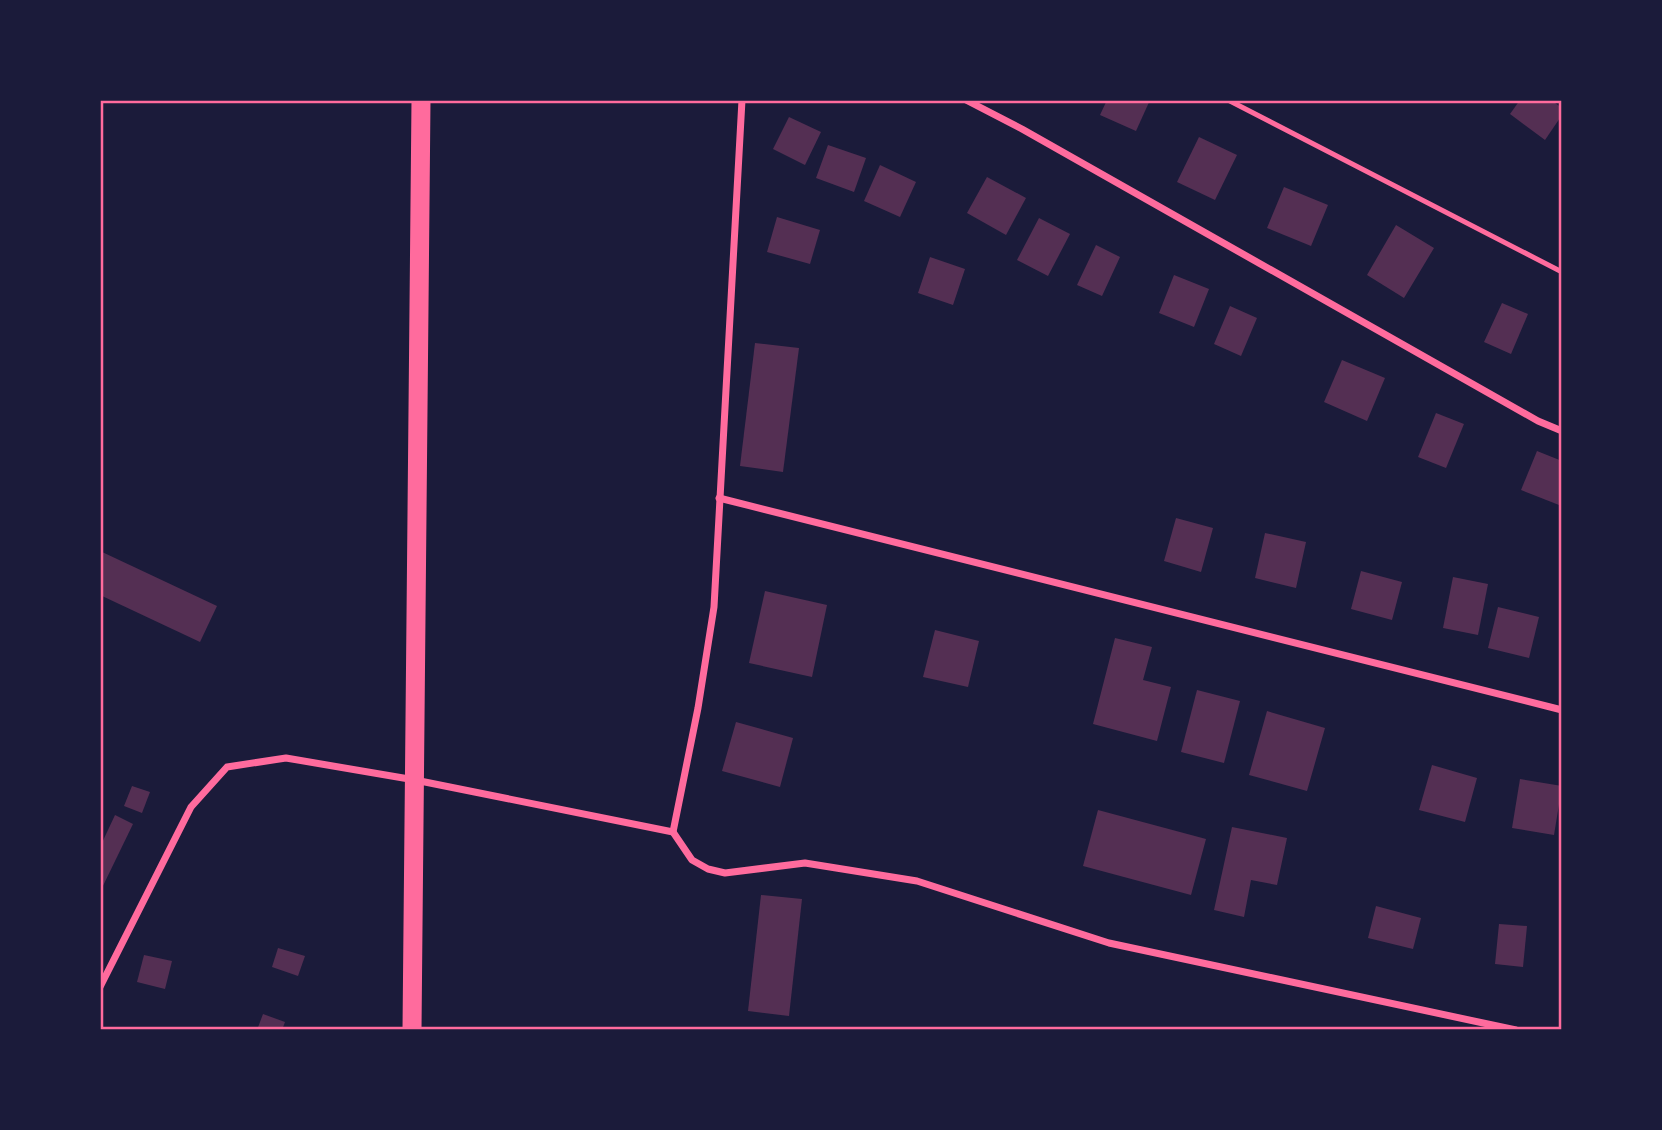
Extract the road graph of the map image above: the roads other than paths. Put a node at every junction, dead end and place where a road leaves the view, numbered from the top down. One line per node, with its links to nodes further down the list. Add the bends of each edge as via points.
1 (421, 100): 9 (highway)
2 (742, 100): 7 (street)
3 (965, 100): 6 (street)
4 (1228, 100): 5 (lane)
5 (1562, 272)
6 (1562, 431)
7 (719, 498): 8 (street); 10 (street, via 714,607)
8 (1562, 710)
9 (415, 780): 10 (street); 11 (street, via 286,758 227,767 191,807); 12 (highway)
10 (673, 832): 13 (street, via 692,860 724,873 805,863 918,881 1109,943)
11 (100, 987)
12 (412, 1030)
13 (1516, 1030)

